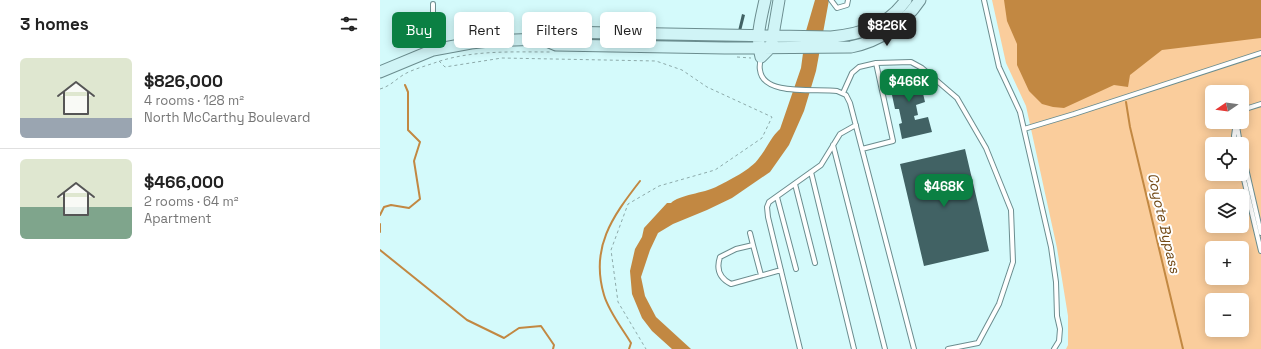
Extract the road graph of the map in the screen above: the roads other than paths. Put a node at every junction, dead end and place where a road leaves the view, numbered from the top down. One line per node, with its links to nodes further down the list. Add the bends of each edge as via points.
1 (765, 0): 11 (main road)
2 (779, 0): 9 (main road)
3 (848, 0): 7 (lane, via 843,8 837,8)
4 (906, 0): 10 (main road, via 891,16 875,27)
5 (920, 0): 10 (main road, via 903,21 880,37 861,45)
6 (984, 0): 21 (lane, via 999,67 1020,112)
7 (832, 1)
8 (433, 4): 13 (lane)
9 (773, 36): 10 (main road, via 796,36); 11 (main road); 12 (main road)
10 (831, 42): 12 (main road, via 795,48)
11 (759, 47): 12 (main road); 13 (main road, via 557,32 542,39 489,41); 17 (lane, via 760,71 764,81 773,87 826,89)
12 (771, 47)
13 (433, 50): 16 (main road)
14 (1261, 53): 21 (lane)
15 (876, 63): 17 (lane, via 859,67 852,73); 23 (lane, via 893,141); 41 (lane, via 911,62 922,68 956,98 986,148 1011,210 1013,262 999,304 978,343)
16 (380, 72)
17 (843, 94): 20 (lane, via 850,103)
18 (1261, 104): 19 (lane)
19 (1249, 108)
20 (856, 124): 22 (lane, via 840,134); 23 (lane)
21 (1024, 128): 42 (lane, via 1051,247 1056,282 1060,329 1059,341)
22 (833, 145): 24 (lane, via 821,165); 39 (lane)
23 (862, 149): 40 (lane)
24 (811, 172): 27 (lane); 38 (lane)
25 (1244, 181): 32 (lane)
26 (1249, 181): 29 (lane)
27 (795, 184): 28 (lane); 33 (lane)
28 (778, 197): 34 (lane); 35 (lane, via 767,207)
29 (1261, 232)
30 (750, 233): 31 (lane)
31 (753, 245): 36 (lane); 36 (lane, via 736,249 720,257 718,273 730,284)
32 (1261, 251)
33 (815, 263)
34 (796, 269)
35 (781, 270): 36 (lane); 37 (lane)
36 (762, 275)
37 (800, 349)
38 (854, 349)
39 (885, 349)
40 (914, 349)
41 (948, 349)
42 (1054, 349)

